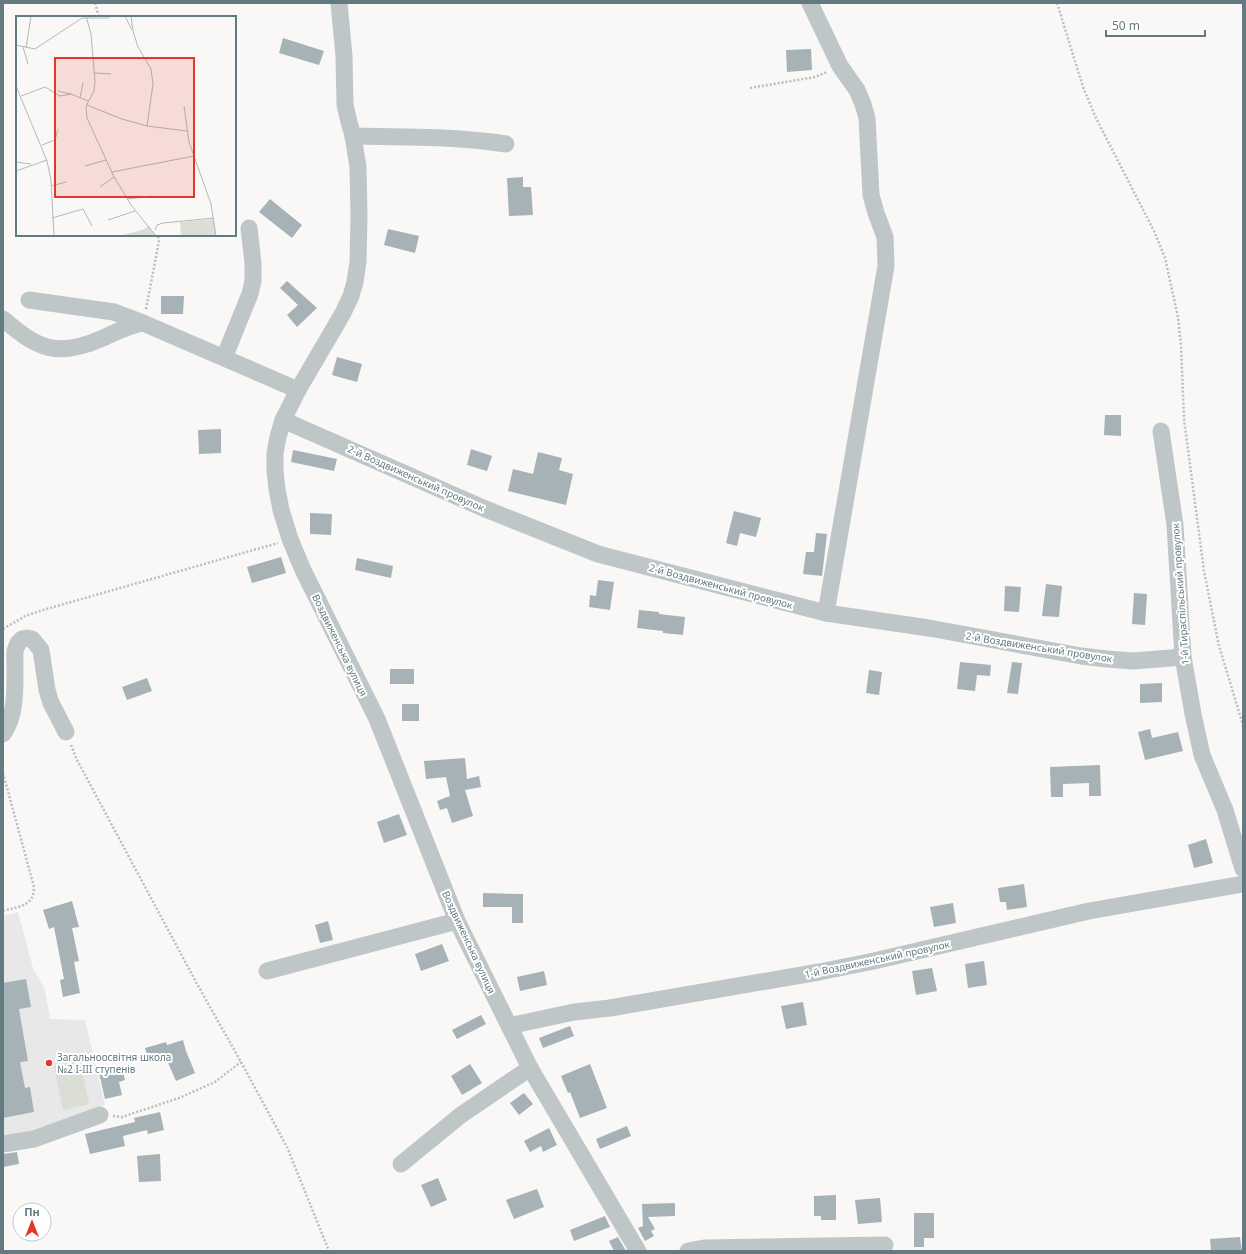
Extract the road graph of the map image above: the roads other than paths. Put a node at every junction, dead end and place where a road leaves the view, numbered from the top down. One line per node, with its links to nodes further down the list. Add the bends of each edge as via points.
1 (339, 3): 3 (street, Воздвиженська вулиця, via 345,105)
2 (810, 3): 13 (street, via 840,66 857,90 863,104 867,118 871,195 885,237 886,266)
3 (353, 136): 4 (street, via 432,137); 10 (street, Воздвиженська вулиця, via 358,167 359,216 355,282 343,313)
4 (506, 144)
5 (249, 228): 9 (street, via 253,281)
6 (29, 300): 8 (street, via 114,312)
7 (3, 319): 8 (street, via 32,342 55,349 80,347 132,325)
8 (143, 323): 9 (street)
9 (224, 358): 10 (street)
10 (298, 390): 11 (street, Воздвиженська вулиця)
11 (283, 420): 13 (street, 2-й Воздвиженський провулок, via 484,508 598,554); 19 (street, Воздвиженська вулиця, via 275,453 275,470 281,510 290,539 377,719)
12 (1161, 431): 14 (street, 1-й Тираспільський провулок, via 1176,525)
13 (826, 613): 14 (street, 2-й Воздвиженський провулок, via 928,628 1107,660 1133,661)
14 (1183, 657): 17 (street, 1-й Тираспільський провулок, via 1202,755 1225,810)
15 (66, 732): 16 (street, via 47,690 41,650 32,639 22,638 15,651 13,711 9,726)
16 (3, 734)
17 (1243, 868)
18 (1243, 884): 21 (street, 1-й Воздвиженський провулок, via 1089,911 819,972 574,1012)
19 (457, 921): 20 (street); 21 (street, Воздвиженська вулиця)
20 (267, 972)
21 (509, 1026): 22 (street, Воздвиженська вулиця)
22 (530, 1068): 25 (street, via 461,1115); 27 (street, Воздвиженська вулиця)
23 (100, 1115): 24 (street, via 34,1139)
24 (3, 1144)
25 (401, 1164)
26 (885, 1245): 28 (street, via 704,1248)
27 (638, 1251)
28 (688, 1251)

